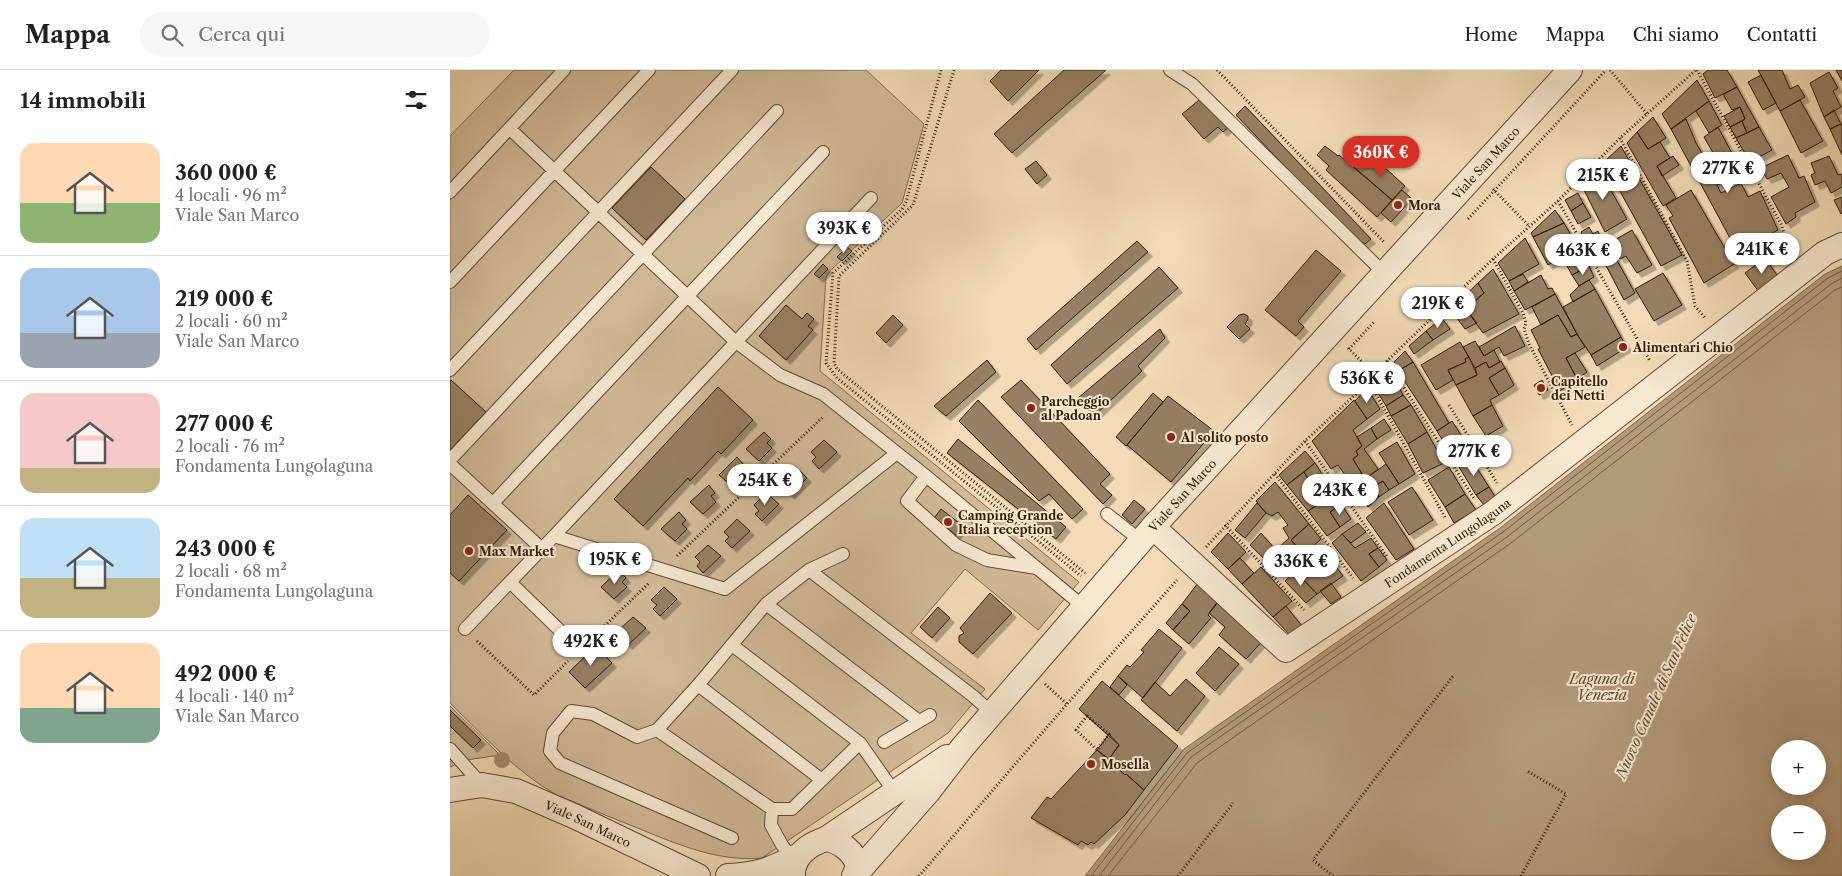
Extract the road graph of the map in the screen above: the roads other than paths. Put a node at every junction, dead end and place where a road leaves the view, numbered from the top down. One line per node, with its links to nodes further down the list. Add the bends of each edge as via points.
1 (564, 70): 7 (lane)
2 (649, 70): 9 (lane)
3 (732, 70): 12 (lane)
4 (1170, 70): 15 (lane, via 1192,84)
5 (1570, 70): 15 (street, Viale San Marco)
6 (777, 111): 14 (lane)
7 (510, 129): 9 (lane); 10 (lane)
8 (823, 152): 17 (lane)
9 (554, 170): 12 (lane); 16 (lane)
10 (450, 192)
11 (872, 198): 18 (lane)
12 (598, 213): 14 (lane); 19 (lane)
13 (1842, 245): 25 (street, Fondamenta Lungolaguna, via 1826,252 1486,518 1286,650 1192,562)
14 (643, 255): 17 (lane); 21 (lane)
15 (1385, 274): 25 (street, Viale San Marco)
16 (450, 282)
17 (686, 296): 18 (lane); 23 (lane)
18 (736, 342): 20 (lane, via 780,375 823,394); 26 (lane)
19 (450, 370)
20 (897, 453): 22 (lane); 26 (lane, via 725,589)
21 (450, 462): 23 (lane)
22 (926, 476): 29 (lane); 29 (lane, via 904,504 956,545 987,560)
23 (493, 503): 27 (lane)
24 (1107, 514): 25 (lane)
25 (1147, 534): 33 (street, Viale San Marco, via 1094,582)
26 (554, 536): 27 (lane)
27 (542, 549): 31 (lane)
28 (843, 554): 30 (lane)
29 (1038, 568): 33 (lane)
30 (809, 570): 32 (lane); 38 (lane)
31 (510, 582): 34 (lane); 36 (lane)
32 (766, 604): 35 (lane); 40 (lane, via 924,718)
33 (1084, 607): 38 (street, Viale San Marco)
34 (465, 629)
35 (732, 645): 37 (lane); 41 (lane)
36 (580, 650)
37 (698, 685): 39 (lane); 44 (lane)
38 (992, 713): 42 (street, Viale San Marco)
39 (657, 730): 48 (lane); 49 (lane, via 637,737 593,714 570,711 552,732 550,751 560,763)
40 (884, 742)
41 (860, 743): 44 (lane); 47 (lane)
42 (962, 748): 47 (street, Viale San Marco); 53 (street, Viale San Marco)
43 (450, 749): 45 (lane)
44 (822, 780): 48 (lane, via 792,809)
45 (482, 785): 46 (street, Viale San Marco); 52 (street, Viale San Marco, via 516,791)
46 (450, 790)
47 (895, 793): 50 (street, Viale San Marco)
48 (772, 809): 51 (lane, via 771,825)
49 (732, 838)
50 (826, 838): 51 (street, Viale San Marco, via 812,846); 53 (street, via 839,843 853,855)
51 (794, 864): 55 (street, via 751,875)
52 (695, 874): 54 (street, Viale San Marco)
53 (861, 875)
54 (721, 876)
55 (728, 876)

